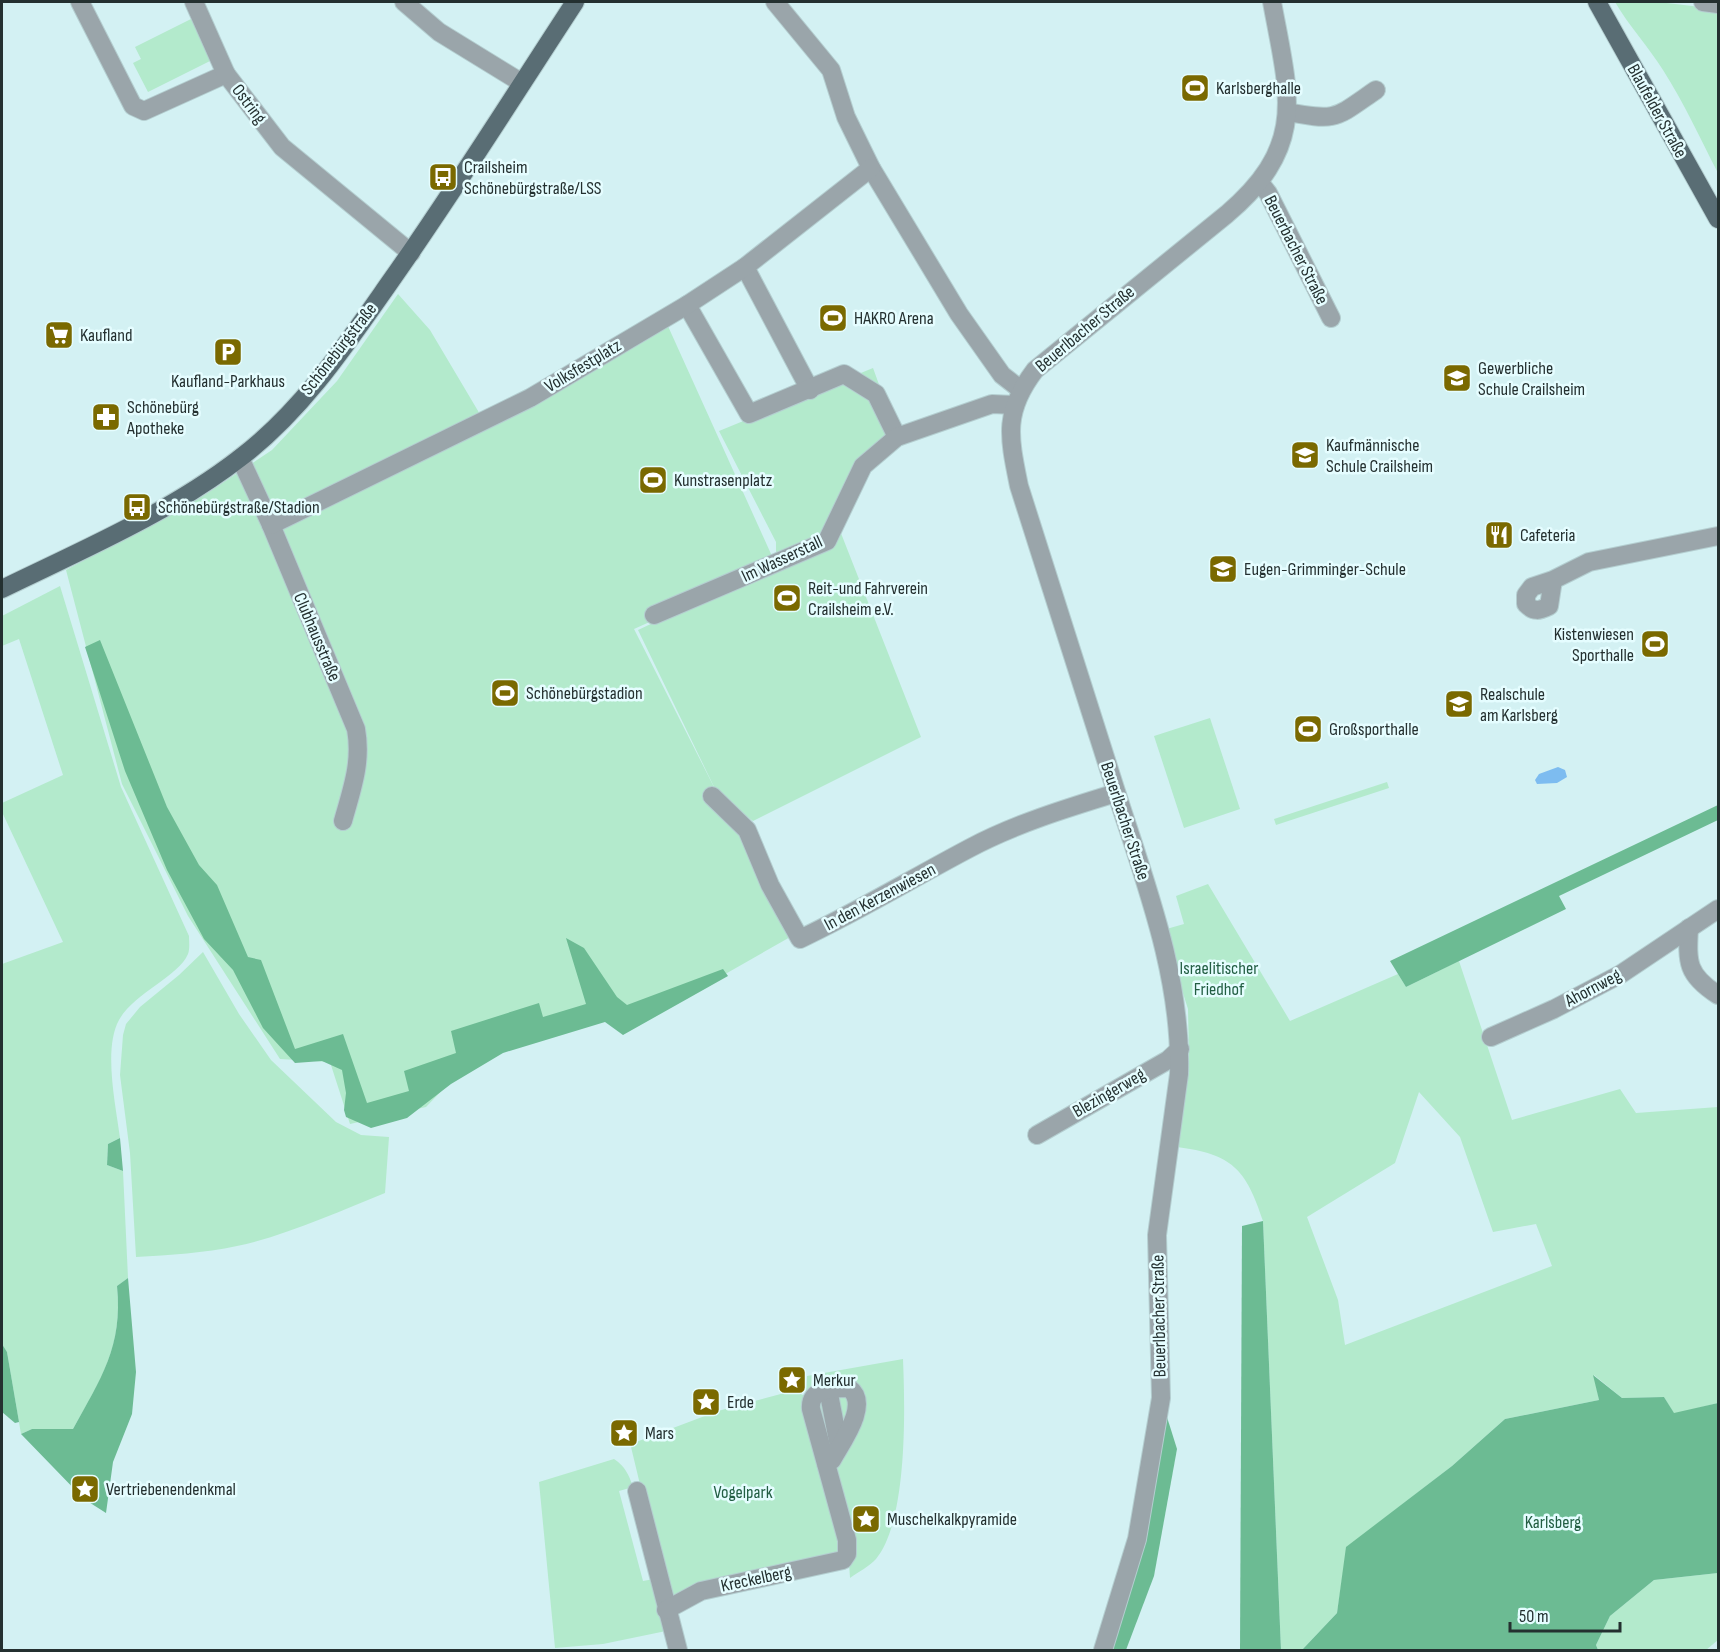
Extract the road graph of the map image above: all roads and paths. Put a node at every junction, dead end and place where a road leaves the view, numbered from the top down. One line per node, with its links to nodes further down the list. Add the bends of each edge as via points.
1 (80, 2): 10 (street, Ostring, via 133,106 144,111)
2 (194, 2): 10 (street)
3 (404, 2): 11 (street, via 439,32)
4 (575, 2): 11 (main road, Schönebürgstraße)
5 (775, 2): 14 (street, via 831,70 846,117)
6 (1272, 2): 13 (street, Beuerlbacher Straße)
7 (1598, 2): 16 (main road, Blaufelder Straße)
8 (1703, 2): 9 (street)
9 (1719, 4)
10 (226, 74): 17 (street, Ostring, via 282,147)
11 (522, 83): 17 (main road, Schönebürgstraße)
12 (1376, 90): 13 (street, via 1338,117)
13 (1287, 112): 15 (street, Beuerlbacher Straße, via 1279,152)
14 (871, 168): 18 (street, Volksfestplatz); 22 (street, via 959,314)
15 (1260, 183): 20 (street, Beuerbacher Straße); 22 (street, Beuerlbacher Straße, via 1227,214 1052,353)
16 (1719, 219)
17 (411, 253): 24 (main road, Schönebürgstraße, via 336,359 283,420)
18 (745, 267): 19 (street, Volksfestplatz); 21 (street)
19 (687, 305): 21 (street, via 749,414); 25 (street, Volksfestplatz, via 530,398)
20 (1331, 318)
21 (810, 390): 23 (street, via 844,374 876,394)
22 (1017, 397): 23 (street, Im Wasserstall); 30 (street, Beuerlbacher Straße, via 1011,437 1019,486)
23 (897, 437): 29 (street, Im Wasserstall, via 863,466 827,541)
24 (240, 458): 25 (street, Clubhausstraße); 28 (main road, Schönebürgstraße, via 148,516)
25 (271, 525): 32 (street, Clubhausstraße, via 356,729 358,768)
26 (1719, 536): 27 (street, via 1589,562)
27 (1553, 580)
28 (2, 589)
29 (654, 615)
30 (1116, 793): 31 (street, In den Kerzenwiesen, via 1058,811 971,847 854,914 800,939 770,885 747,830); 37 (street, Beuerlbacher Straße, via 1170,972)
31 (712, 796)
32 (342, 821)
33 (1719, 909): 34 (street, Ahornweg)
34 (1689, 928): 35 (street, via 1687,961 1704,986); 36 (street, Ahornweg, via 1621,974)
35 (1719, 995)
36 (1491, 1037)
37 (1180, 1049): 38 (street, Blezingerweg, via 1168,1060); 45 (street, Beuerlbacher Straße, via 1157,1235 1161,1398 1137,1539)
38 (1037, 1135)
39 (828, 1389): 40 (street); 40 (street, via 849,1388 856,1402 853,1422); 41 (street, via 814,1395 810,1404)
40 (839, 1446): 41 (street)
41 (826, 1464): 43 (street, Kreckelberg, via 847,1540 843,1560 701,1591)
42 (637, 1491): 43 (street)
43 (666, 1610): 44 (street)
44 (678, 1650)
45 (1103, 1650)

